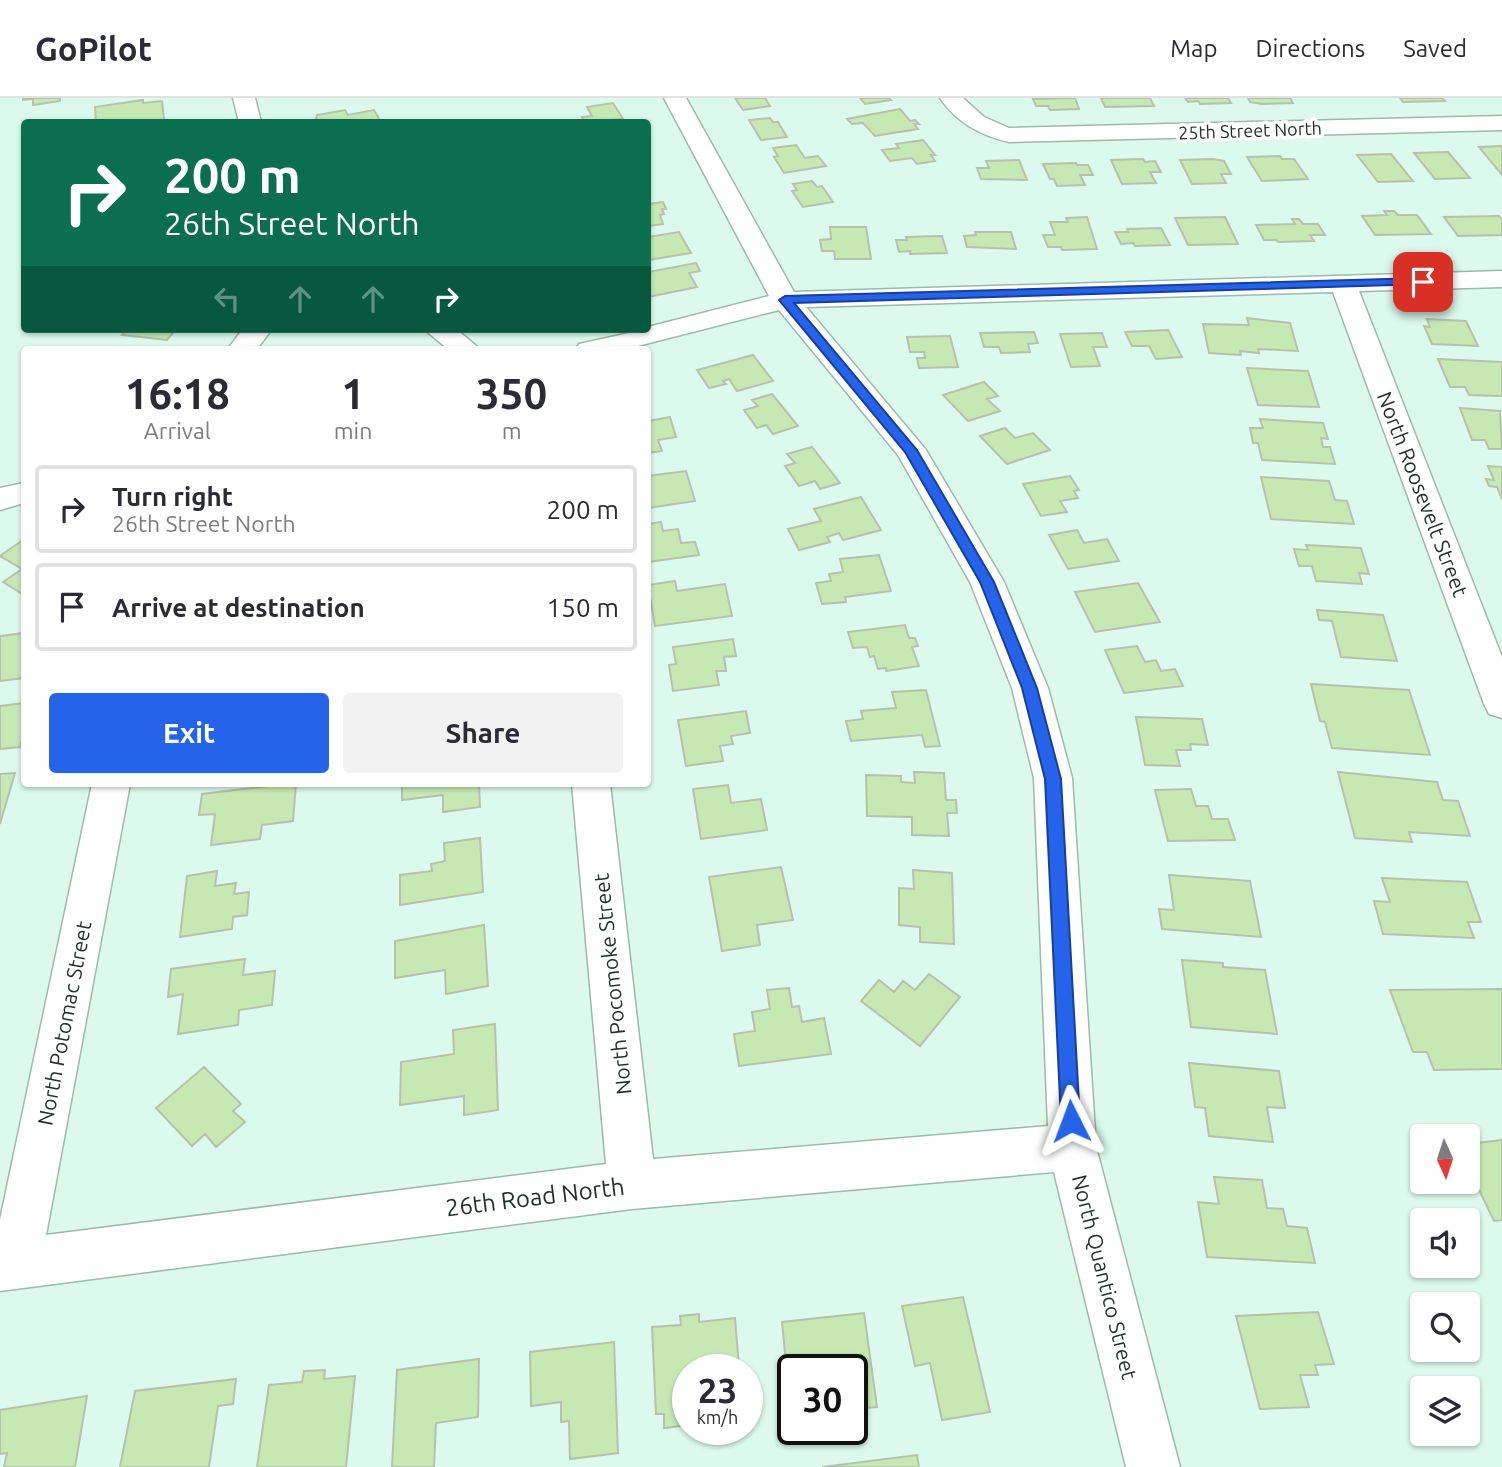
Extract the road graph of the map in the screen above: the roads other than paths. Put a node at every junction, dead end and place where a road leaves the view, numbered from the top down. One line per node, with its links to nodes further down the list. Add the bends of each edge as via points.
1 (244, 98): 4 (street)
2 (675, 98): 8 (street, North Quantico Street)
3 (951, 98): 5 (street, 25th Street North, via 974,123 999,133)
4 (249, 119)
5 (1502, 123)
6 (1502, 279): 7 (street)
7 (1343, 284): 8 (street); 14 (street, North Roosevelt Street)
8 (785, 300): 11 (street); 17 (street, North Quantico Street, via 911,450 987,582 1030,688 1053,779)
9 (444, 333): 10 (street)
10 (461, 346)
11 (605, 346)
12 (21, 494): 13 (street)
13 (0, 499)
14 (1502, 704)
15 (110, 787): 19 (street, North Potomac Street)
16 (591, 787): 18 (street, North Pocomoke Street)
17 (1072, 1147): 18 (street, 26th Road North); 20 (street, North Quantico Street)
18 (632, 1185): 19 (street, 26th Road North)
19 (8, 1264)
20 (1153, 1467)

